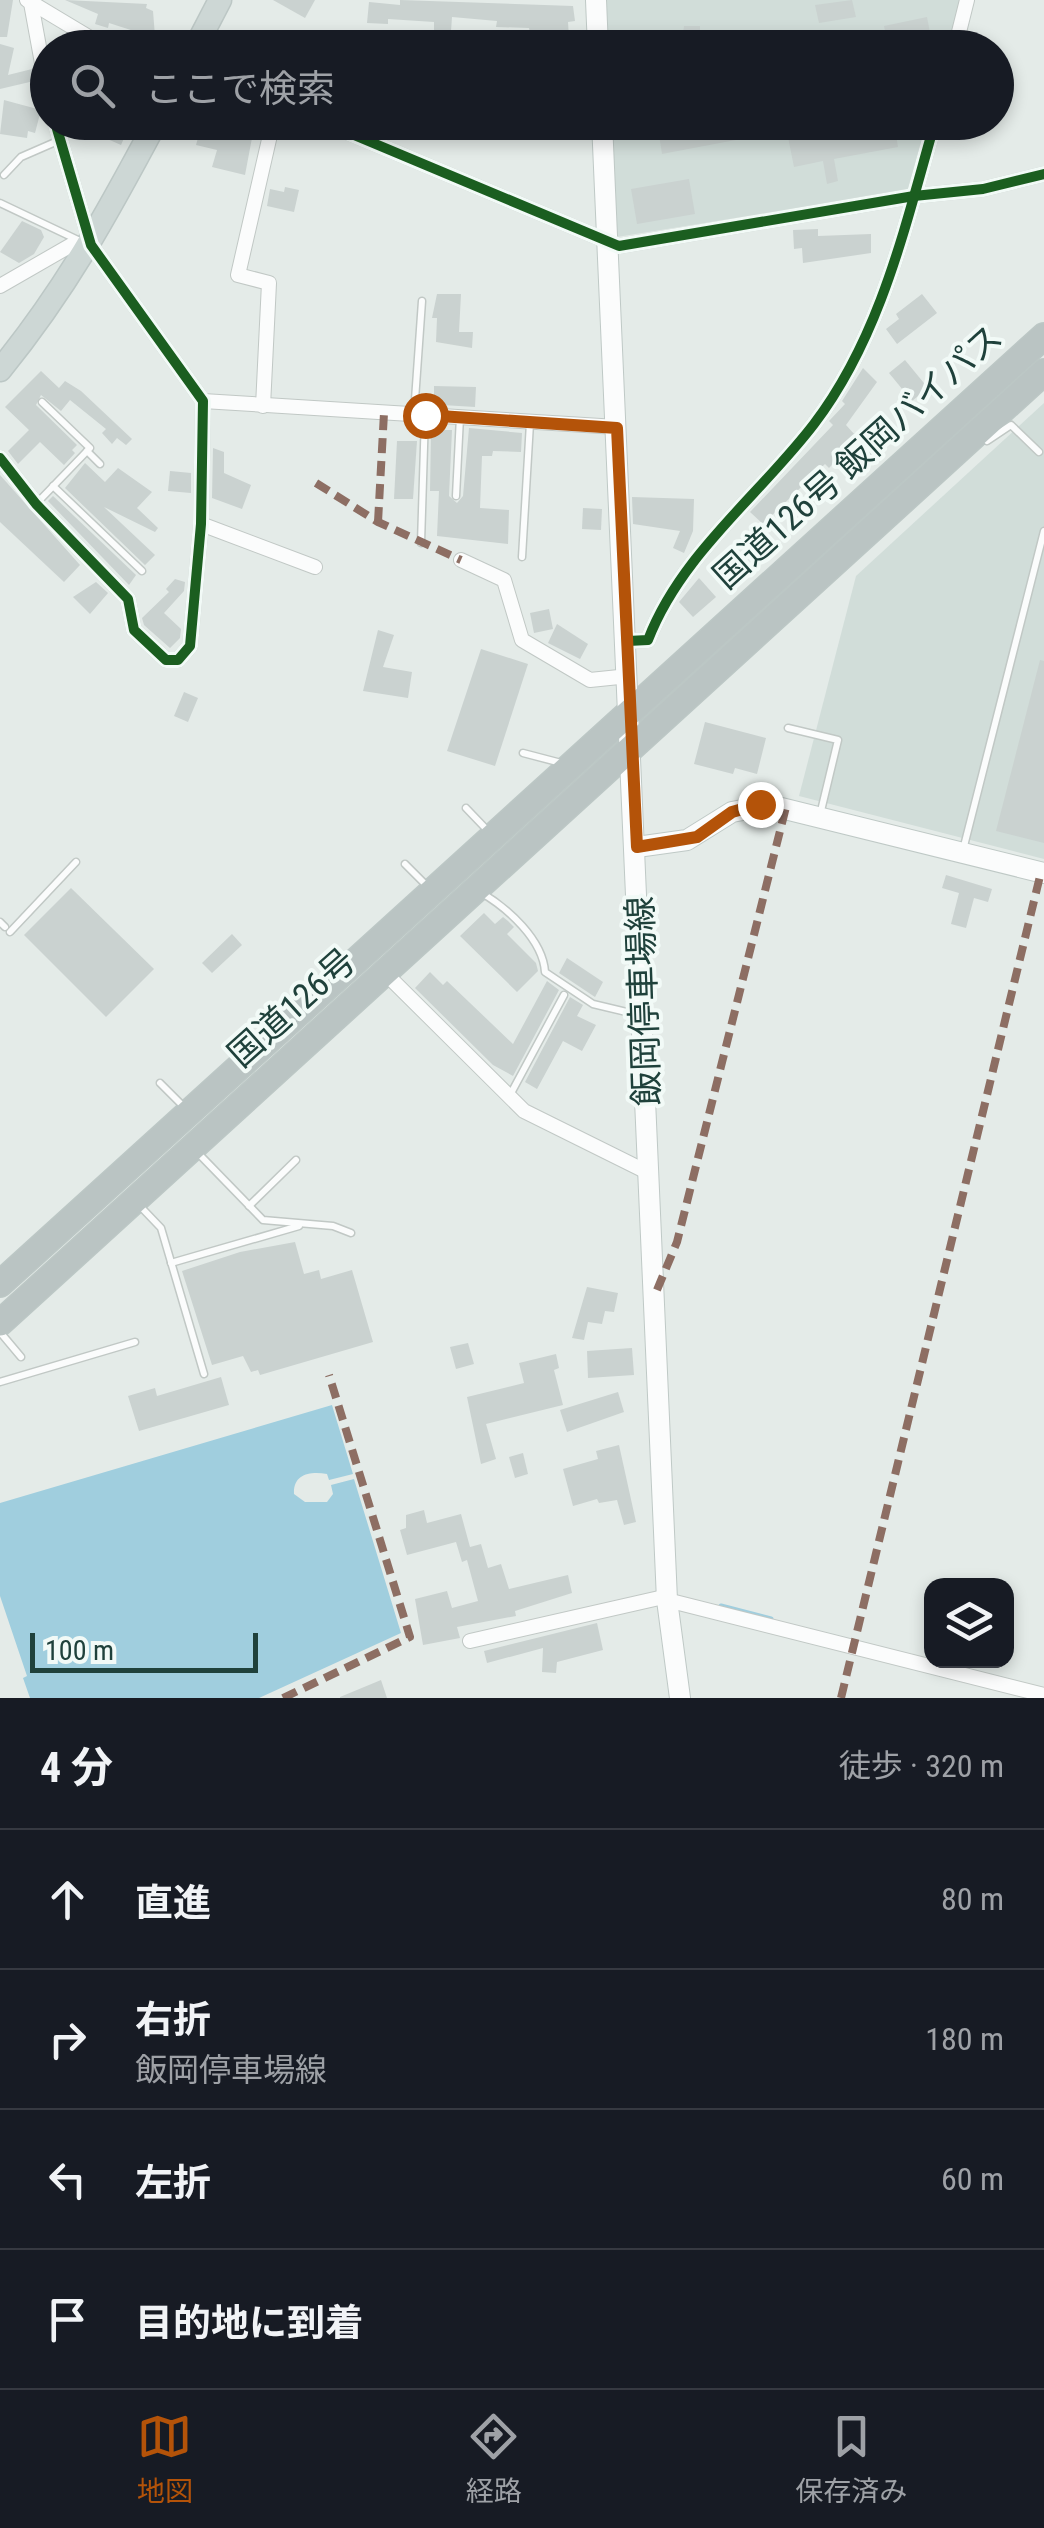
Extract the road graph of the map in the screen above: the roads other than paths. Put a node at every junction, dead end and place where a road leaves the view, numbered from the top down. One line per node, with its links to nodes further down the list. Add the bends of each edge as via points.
1 (220, 0): 7 (main road)
2 (596, 0): 8 (main road)
3 (967, 0): 9 (street)
4 (29, 1): 5 (street); 6 (street)
5 (35, 30)
6 (78, 30)
7 (204, 30)
8 (597, 30)
9 (960, 30)
10 (60, 140): 17 (lane, via 21,156); 20 (street)
11 (146, 140): 20 (main road)
12 (269, 140): 29 (street, via 238,275 269,283)
13 (365, 140): 21 (street)
14 (603, 140): 21 (main road, 飯岡停車場線)
15 (930, 140): 18 (street)
16 (1044, 174): 18 (street)
17 (4, 175)
18 (914, 196): 21 (street); 51 (street, via 867,336 816,422 693,562 648,640)
19 (0, 203): 20 (lane)
20 (86, 243): 22 (street); 25 (main road, via 53,304); 27 (street)
21 (607, 243): 33 (main road, 飯岡停車場線)
22 (0, 286)
23 (422, 302): 30 (lane)
24 (1044, 336): 53 (highway, 国道126号 飯岡バイパス)
25 (0, 370)
26 (1044, 372): 46 (highway, 国道126号 飯岡バイパス)
27 (204, 401): 29 (street); 43 (street)
28 (42, 402): 34 (lane)
29 (263, 406): 30 (street)
30 (419, 415): 31 (street); 45 (lane)
31 (460, 418): 32 (street); 41 (lane)
32 (530, 422): 33 (street); 47 (lane)
33 (617, 428): 51 (main road, 飯岡停車場線)
34 (87, 451): 38 (lane); 40 (lane)
35 (975, 451): 36 (lane, via 1002,428 1018,428)
36 (1039, 452)
37 (0, 458): 42 (street)
38 (100, 464)
39 (948, 474): 46 (lane, via 895,520)
40 (53, 486): 42 (lane); 50 (lane)
41 (456, 496)
42 (36, 504): 43 (street, via 128,599 134,630 166,660 178,660 190,646)
43 (201, 524): 49 (street)
44 (1044, 531): 62 (lane)
45 (421, 542)
46 (853, 545): 55 (highway, 国道126号 飯岡バイパス)
47 (522, 557)
48 (461, 560): 52 (street, via 504,580 522,640 590,680)
49 (315, 566)
50 (142, 571)
51 (628, 642): 52 (main road, 飯岡停車場線)
52 (629, 676): 53 (main road, 飯岡停車場線)
53 (631, 710): 55 (main road, 飯岡停車場線); 57 (highway, 国道126号)
54 (788, 728): 59 (lane, via 838,740)
55 (632, 746): 61 (main road, 飯岡停車場線); 66 (highway, 国道126号)
56 (522, 753): 57 (lane)
57 (571, 765): 60 (highway, 国道126号)
58 (466, 808): 60 (lane)
59 (820, 816): 61 (main road, via 782,806 745,807 697,837); 62 (main road)
60 (492, 836): 67 (highway, 国道126号)
61 (637, 847): 71 (main road, 飯岡停車場線)
62 (962, 852): 65 (main road)
63 (76, 862): 68 (lane)
64 (406, 864): 67 (lane)
65 (1044, 872)
66 (474, 890): 69 (highway, 国道126号); 71 (lane, via 507,911 544,954 545,972 572,993)
67 (432, 891): 74 (highway, 国道126号)
68 (5, 927)
69 (384, 972): 73 (street, via 445,1039); 75 (highway, 国道126号)
70 (564, 995): 73 (lane)
71 (644, 1016): 77 (main road, 飯岡停車場線)
72 (160, 1083): 74 (lane)
73 (510, 1095): 77 (street, via 524,1111)
74 (190, 1112): 83 (highway, 国道126号)
75 (192, 1147): 78 (highway, 国道126号); 79 (lane)
76 (296, 1160): 79 (lane)
77 (651, 1174): 90 (main road, 飯岡停車場線)
78 (134, 1200): 82 (lane, via 161,1228); 84 (highway, 国道126号)
79 (248, 1206): 80 (lane, via 263,1220)
80 (302, 1225): 81 (lane); 82 (lane)
81 (351, 1233)
82 (170, 1263): 88 (lane)
83 (0, 1284)
84 (0, 1323)
85 (0, 1332): 87 (lane)
86 (135, 1342): 89 (lane)
87 (21, 1358)
88 (204, 1374)
89 (0, 1382)
90 (668, 1598): 91 (street); 92 (street); 93 (main road, 飯岡停車場線)
91 (470, 1641)
92 (1044, 1695)
93 (680, 1698)

